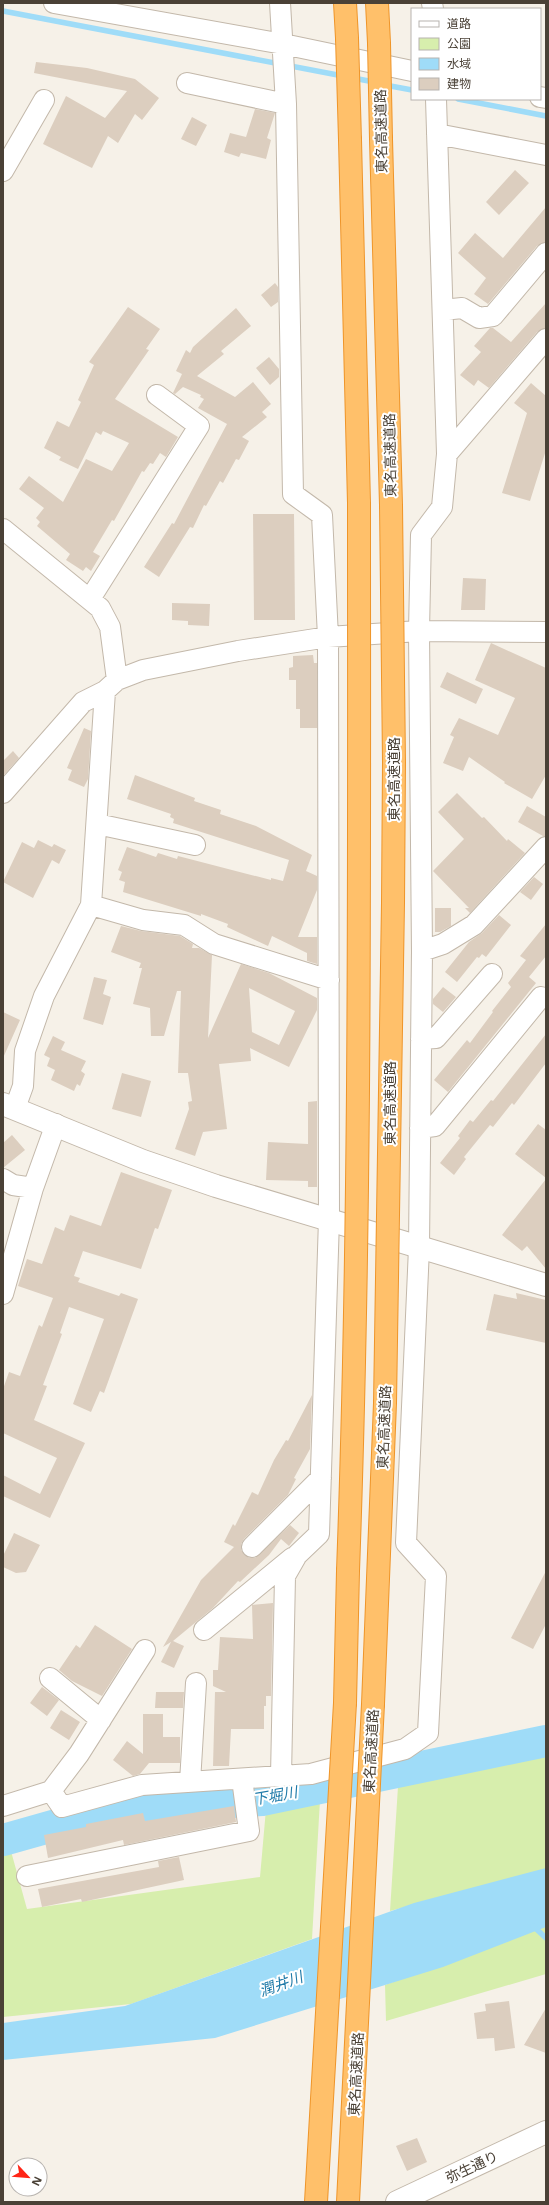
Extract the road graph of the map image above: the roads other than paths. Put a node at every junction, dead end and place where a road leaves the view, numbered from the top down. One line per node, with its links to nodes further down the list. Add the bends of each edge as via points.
1 (54, 3): 5 (street)
2 (280, 3): 5 (street)
3 (345, 3): 59 (highway, 東名高速道路, bridge, via 359,503 360,877 357,1173 354,1398 345,1703)
4 (377, 3): 60 (highway, 東名高速道路, bridge, via 391,505 394,762 389,1220 380,1570)
5 (283, 44): 6 (street); 10 (street)
6 (411, 71)
7 (187, 83): 10 (street)
8 (44, 100): 13 (street)
9 (436, 100): 11 (street)
10 (286, 104): 23 (street, via 293,494 322,515)
11 (437, 134): 12 (street); 15 (street)
12 (546, 155)
13 (3, 171)
14 (546, 253): 15 (street, via 493,316 479,318 462,308)
15 (443, 310): 18 (street)
16 (546, 339): 18 (street)
17 (157, 395): 20 (street, via 199,426)
18 (447, 454): 21 (street, via 442,506 420,535)
19 (3, 529): 20 (street)
20 (90, 599): 24 (street, via 100,608 110,627)
21 (419, 631): 22 (street); 23 (street); 30 (street)
22 (546, 632)
23 (328, 637): 24 (street, via 142,670); 32 (street)
24 (111, 685): 25 (street, via 83,702); 26 (street)
25 (3, 793)
26 (97, 824): 27 (street); 29 (street)
27 (195, 845)
28 (546, 847): 30 (street, via 474,925 442,944)
29 (91, 905): 32 (street, via 143,920 184,925 214,944); 35 (street, via 44,996 25,1050 23,1086)
30 (422, 951): 34 (street)
31 (492, 974): 34 (street, via 436,1038)
32 (329, 980): 40 (street)
33 (542, 997): 37 (street, via 435,1126)
34 (421, 1040): 37 (street)
35 (9, 1106): 36 (street)
36 (56, 1124): 39 (street); 40 (street, via 150,1163 216,1186)
37 (420, 1128): 41 (street)
38 (3, 1179): 39 (street, via 13,1185)
39 (33, 1188): 43 (street)
40 (329, 1219): 41 (street); 44 (street)
41 (419, 1248): 42 (street); 52 (street, via 406,1543 436,1576 428,1733 405,1749 311,1774)
42 (546, 1285)
43 (3, 1294)
44 (321, 1478): 45 (street); 46 (street, via 319,1534)
45 (252, 1547)
46 (297, 1555): 47 (street); 52 (street, via 285,1576)
47 (204, 1630)
48 (145, 1650): 51 (street)
49 (50, 1678): 51 (street)
50 (196, 1684): 53 (street)
51 (101, 1720): 55 (street)
52 (281, 1776): 54 (street)
53 (190, 1782): 54 (street); 55 (street, via 142,1785 62,1807)
54 (243, 1783): 57 (street, via 249,1831)
55 (51, 1791): 56 (street)
56 (3, 1806)
57 (27, 1876)
58 (546, 2132): 61 (street, 弥生通り)
59 (316, 2202)
60 (348, 2202)
61 (397, 2202)

